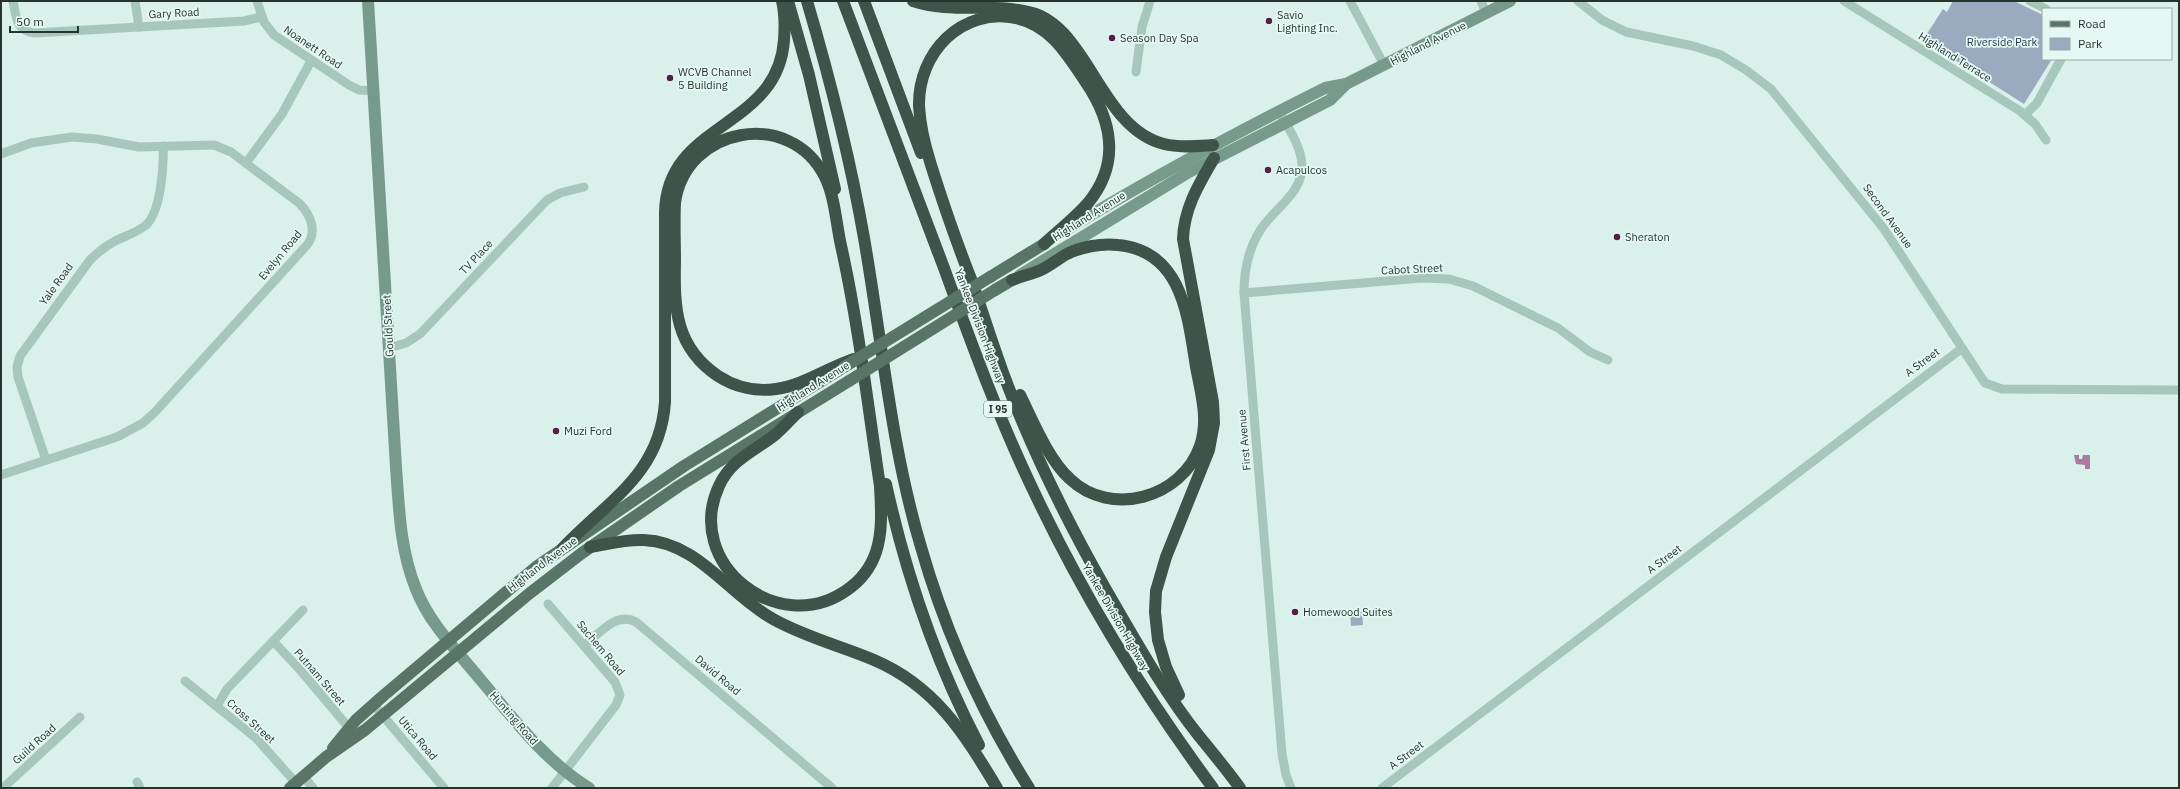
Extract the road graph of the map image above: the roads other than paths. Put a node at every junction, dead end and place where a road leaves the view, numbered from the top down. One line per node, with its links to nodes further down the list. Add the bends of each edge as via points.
1 (14, 1): 21 (street, Gary Road, via 18,23 23,30 30,33)
2 (135, 1): 21 (street)
3 (257, 1): 20 (street, Noanett Road)
4 (368, 1): 27 (main road, Gould Street)
5 (782, 1): 54 (highway, via 783,49 778,70 770,84 754,102 692,148 676,168 668,187 665,213 665,402 653,451 632,482)
6 (788, 1): 40 (highway, via 830,164 846,249)
7 (807, 1): 79 (highway, via 850,169 868,260 895,434 920,546 963,663)
8 (843, 1): 80 (highway, Yankee Division Highway / I 95, via 979,363 1035,495 1112,639 1156,708)
9 (864, 1): 38 (highway)
10 (913, 1): 32 (highway, via 944,7 1003,5 1035,13 1064,33 1117,110 1137,131 1166,144)
11 (1150, 1): 25 (street, via 1142,27)
12 (1350, 1): 24 (street)
13 (1481, 1): 19 (street)
14 (1510, 1): 19 (main road, Highland Avenue)
15 (1578, 1): 45 (street, Second Avenue, via 1602,20 1626,32 1693,46 1721,55 1771,89 1884,229)
16 (1844, 1): 29 (street, Highland Terrace)
17 (2030, 1): 18 (street)
18 (2044, 8)
19 (1486, 13): 24 (main road, Highland Avenue)
20 (261, 17): 21 (street, Gary Road, via 244,21); 23 (street, Noanett Road, via 274,35)
21 (139, 27)
22 (2060, 60): 29 (street, via 2037,103)
23 (311, 61): 27 (street, Noanett Road, via 355,88); 36 (street, via 285,110)
24 (1384, 65): 26 (main road, Highland Avenue)
25 (1136, 72)
26 (1346, 84): 28 (main road, Highland Avenue, via 1325,88); 30 (main road, Highland Avenue, via 1330,100)
27 (374, 91): 44 (main road, Gould Street)
28 (1278, 111): 30 (street, First Avenue); 32 (main road, Highland Avenue)
29 (2025, 115): 31 (street, Highland Terrace)
30 (1285, 122): 35 (main road, Highland Avenue); 42 (street, First Avenue, via 1299,151 1302,172 1292,194 1265,224 1253,244 1246,264)
31 (2046, 140)
32 (1213, 145): 39 (main road, Highland Avenue, via 1134,188)
33 (163, 146): 34 (street, Evelyn Road, via 139,146 72,137 30,143); 36 (street, Evelyn Road, via 214,145 227,149); 51 (street, Yale Road, via 157,203 151,219 140,229 104,247 90,260 20,356 17,367 19,381)
34 (1, 154)
35 (1214, 158): 41 (main road, Highland Avenue); 67 (highway, via 1190,201 1183,239 1212,402 1214,433 1207,457 1163,564 1156,591 1155,612 1158,640 1168,673)
36 (246, 163): 51 (street, Evelyn Road, via 305,210 312,226 309,242 146,420 117,437)
37 (584, 187): 44 (street, TV Place, via 560,193 547,200 420,334 406,343)
38 (939, 195): 39 (highway, via 920,110 921,83 930,58 946,37 975,21 1006,16 1033,24 1052,36 1066,53 1101,106 1109,135 1108,160 1096,191 1081,210); 43 (highway)
39 (1044, 244): 47 (main road, Highland Avenue, bridge, via 860,358)
40 (847, 271): 47 (highway, via 827,182 816,163 792,143 766,134 731,137 702,152 685,174 675,203 675,300 681,330 695,355 707,368 727,382 758,390 791,386); 49 (highway)
41 (1012, 280): 43 (highway, via 1042,269 1074,251 1109,244 1139,250 1155,260 1167,272 1178,286 1185,305 1204,410 1203,434 1192,463 1167,487 1139,498 1125,500 1104,497 1076,484 1062,471 1038,430); 50 (main road, Highland Avenue, bridge)
42 (1244, 293): 46 (street, Cabot Street, via 1422,278 1453,280 1473,286 1558,328 1590,352); 82 (street, First Avenue, via 1282,750 1284,768)
43 (985, 317): 67 (highway, via 994,348 1028,431 1088,557 1163,683)
44 (389, 348): 57 (main road, Gould Street, via 399,506 405,551 421,602)
45 (1961, 349): 48 (street, Second Avenue, via 1982,380 1997,388); 83 (street, A Street)
46 (1608, 360)
47 (843, 365): 54 (main road, Highland Avenue, via 679,469)
48 (2179, 390)
49 (868, 401): 50 (highway, via 881,497 876,553 865,572 844,592 823,602 794,606 768,600 751,591 737,579 724,564 718,551 713,539 711,519 717,491 729,469 744,454 777,433); 78 (highway, via 894,520 918,602 957,701)
50 (798, 412): 53 (main road, Highland Avenue, via 674,489)
51 (46, 460): 52 (street, Evelyn Road)
52 (1, 475)
53 (590, 547): 60 (main road, Highland Avenue); 77 (highway, via 638,540 675,547 697,560 774,620 871,658 896,671 924,691 952,719)
54 (562, 549): 57 (main road, Highland Avenue, via 516,583)
55 (548, 604): 59 (street, Sachem Road)
56 (303, 610): 58 (street)
57 (448, 640): 60 (main road, Hunting Road); 62 (main road, Highland Avenue)
58 (273, 641): 63 (street, via 227,688); 66 (street, Putnam Street)
59 (584, 646): 69 (street, Sachem Road, via 615,682 619,699); 76 (street, David Road, via 616,620 624,618 636,622)
60 (458, 653): 64 (main road, Highland Avenue); 69 (main road, Hunting Road, via 534,742)
61 (186, 681): 63 (street, Cross Street)
62 (373, 704): 64 (street, Utica Road); 66 (main road, Highland Avenue)
63 (217, 706): 70 (street, Cross Street, via 256,738)
64 (383, 716): 68 (main road, Highland Avenue); 73 (street, Utica Road)
65 (80, 717): 71 (street, Guild Road)
66 (349, 728): 68 (main road, Highland Avenue)
67 (1215, 754): 81 (highway)
68 (326, 757): 70 (main road, Highland Avenue)
69 (565, 772): 74 (street, Sachem Road); 75 (main road, Hunting Road)
70 (296, 783): 72 (street, Cross Street)
71 (3, 788)
72 (313, 788)
73 (444, 788)
74 (552, 788)
75 (589, 788)
76 (832, 788)
77 (997, 788)
78 (1003, 788)
79 (1028, 788)
80 (1213, 788)
81 (1240, 788)
82 (1291, 788)
83 (1382, 788)

